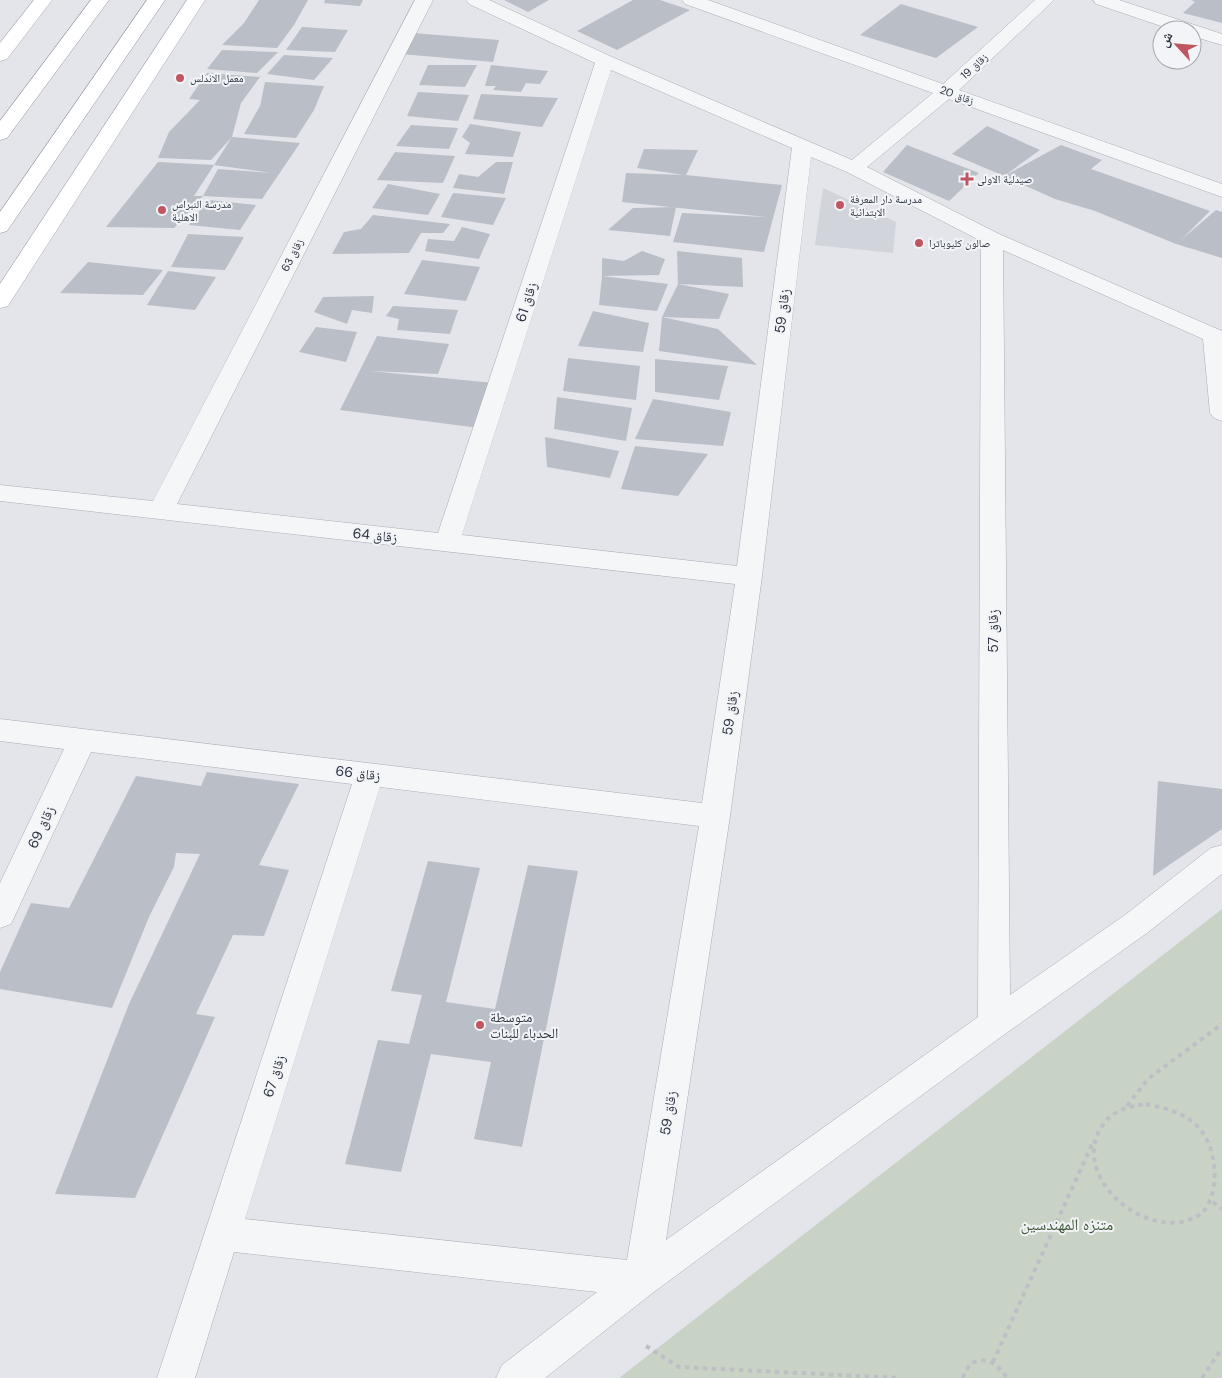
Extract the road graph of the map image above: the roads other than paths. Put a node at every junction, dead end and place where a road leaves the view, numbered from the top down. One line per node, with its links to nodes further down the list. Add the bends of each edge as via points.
1 (43, 0): 13 (main road)
2 (100, 0): 16 (main road)
3 (156, 0): 20 (main road)
4 (196, 0): 22 (main road)
5 (424, 0): 26 (street, زقاق 63)
6 (476, 0): 14 (street)
7 (692, 0): 15 (street, زقاق 20)
8 (1045, 0): 15 (street, زقاق 19)
9 (1102, 0): 10 (street)
10 (1161, 20)
11 (1202, 34): 12 (street)
12 (1222, 40)
13 (0, 55)
14 (605, 61): 17 (street); 27 (street, زقاق 61)
15 (947, 91): 18 (street, زقاق 19); 19 (street, زقاق 20)
16 (0, 134)
17 (802, 145): 18 (street); 28 (street, زقاق 59)
18 (854, 168): 21 (street)
19 (1222, 192)
20 (0, 227)
21 (992, 238): 23 (street); 35 (street, زقاق 57)
22 (0, 301)
23 (1218, 337): 24 (street)
24 (1222, 413)
25 (0, 493): 26 (street, زقاق 64)
26 (161, 511): 27 (street, زقاق 64)
27 (448, 543): 28 (street, زقاق 64)
28 (749, 576): 32 (street, زقاق 59)
29 (0, 730): 30 (street, زقاق 66)
30 (82, 740): 31 (street, زقاق 66); 34 (street, زقاق 69)
31 (370, 774): 32 (street, زقاق 66); 36 (street, زقاق 67)
32 (715, 816): 37 (street, زقاق 59)
33 (1222, 858): 35 (street, via 1136,924)
34 (0, 915)
35 (994, 1024): 37 (street)
36 (224, 1234): 37 (street); 38 (street, زقاق 67)
37 (642, 1279): 39 (street)
38 (176, 1378)
39 (515, 1378)

